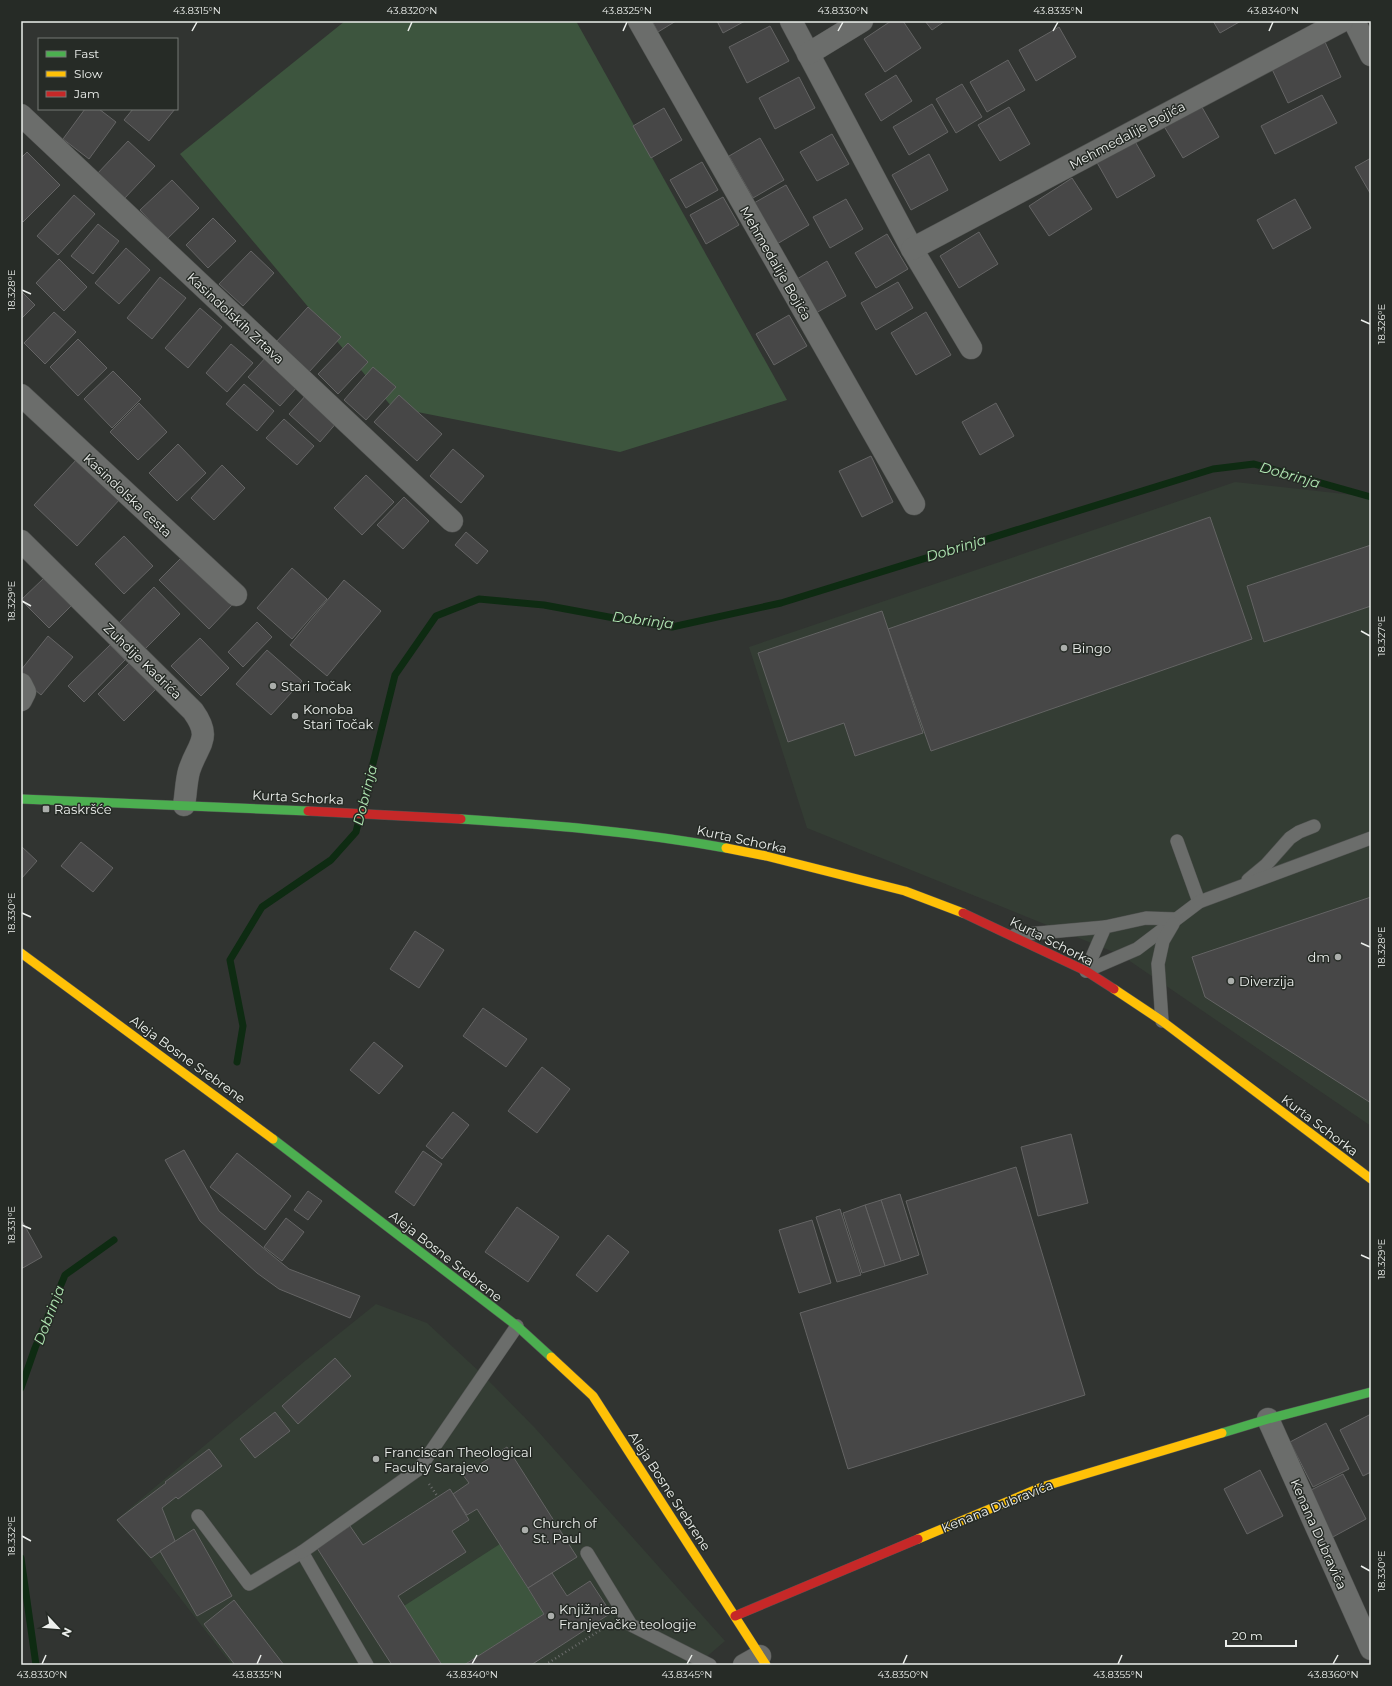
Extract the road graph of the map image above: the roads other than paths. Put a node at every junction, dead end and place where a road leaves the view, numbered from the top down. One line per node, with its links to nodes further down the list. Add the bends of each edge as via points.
1 (639, 21): 12 (street, Mehmedalije Bojića)
2 (791, 21): 6 (street)
3 (862, 21): 6 (street)
4 (1342, 21): 9 (street, Mehmedalije Bojića)
5 (1354, 21): 7 (street)
6 (808, 54): 9 (street)
7 (1371, 55)
8 (21, 115): 13 (street, Kasindolskih Zrtava)
9 (912, 250): 10 (street)
10 (971, 348)
11 (21, 394): 15 (street, Kasindolska cesta)
12 (914, 504)
13 (452, 521)
14 (21, 541): 19 (street, Zuhdije Kadrića, via 202,722 204,736 189,772)
15 (236, 595)
16 (21, 684): 17 (street, via 25,692)
17 (21, 700)
18 (21, 799): 19 (street, Kurta Schorka)
19 (184, 806): 27 (street, Kurta Schorka, via 425,817 597,829 677,839 766,856 905,891 957,910)
20 (1314, 826): 23 (lane, via 1290,838 1266,865)
21 (1371, 838): 23 (lane)
22 (1176, 841): 24 (lane)
23 (1240, 886): 24 (lane)
24 (1199, 902): 25 (lane)
25 (1176, 919): 26 (lane, via 1146,918); 29 (lane, via 1137,949); 30 (lane, via 1163,941 1158,964)
26 (1105, 927): 27 (lane); 29 (lane)
27 (1012, 935): 29 (street, Kurta Schorka)
28 (21, 953): 32 (street, Aleja Bosne Srebrene, via 244,1116)
29 (1086, 971): 30 (street, Kurta Schorka)
30 (1162, 1021): 31 (street, Kurta Schorka)
31 (1371, 1179)
32 (517, 1326): 36 (lane, via 419,1469); 38 (street, Aleja Bosne Srebrene, via 593,1396)
33 (1371, 1392): 34 (street, Kenana Dubravića)
34 (1268, 1419): 38 (street, Kenana Dubravića, via 1042,1486); 39 (street, Kenana Dubravića)
35 (198, 1516): 36 (lane, via 249,1584)
36 (302, 1552): 41 (lane)
37 (587, 1553): 42 (lane, via 631,1625)
38 (735, 1616): 40 (street, Aleja Bosne Srebrene)
39 (1371, 1649)
40 (757, 1662)
41 (367, 1665)
42 (710, 1665)

